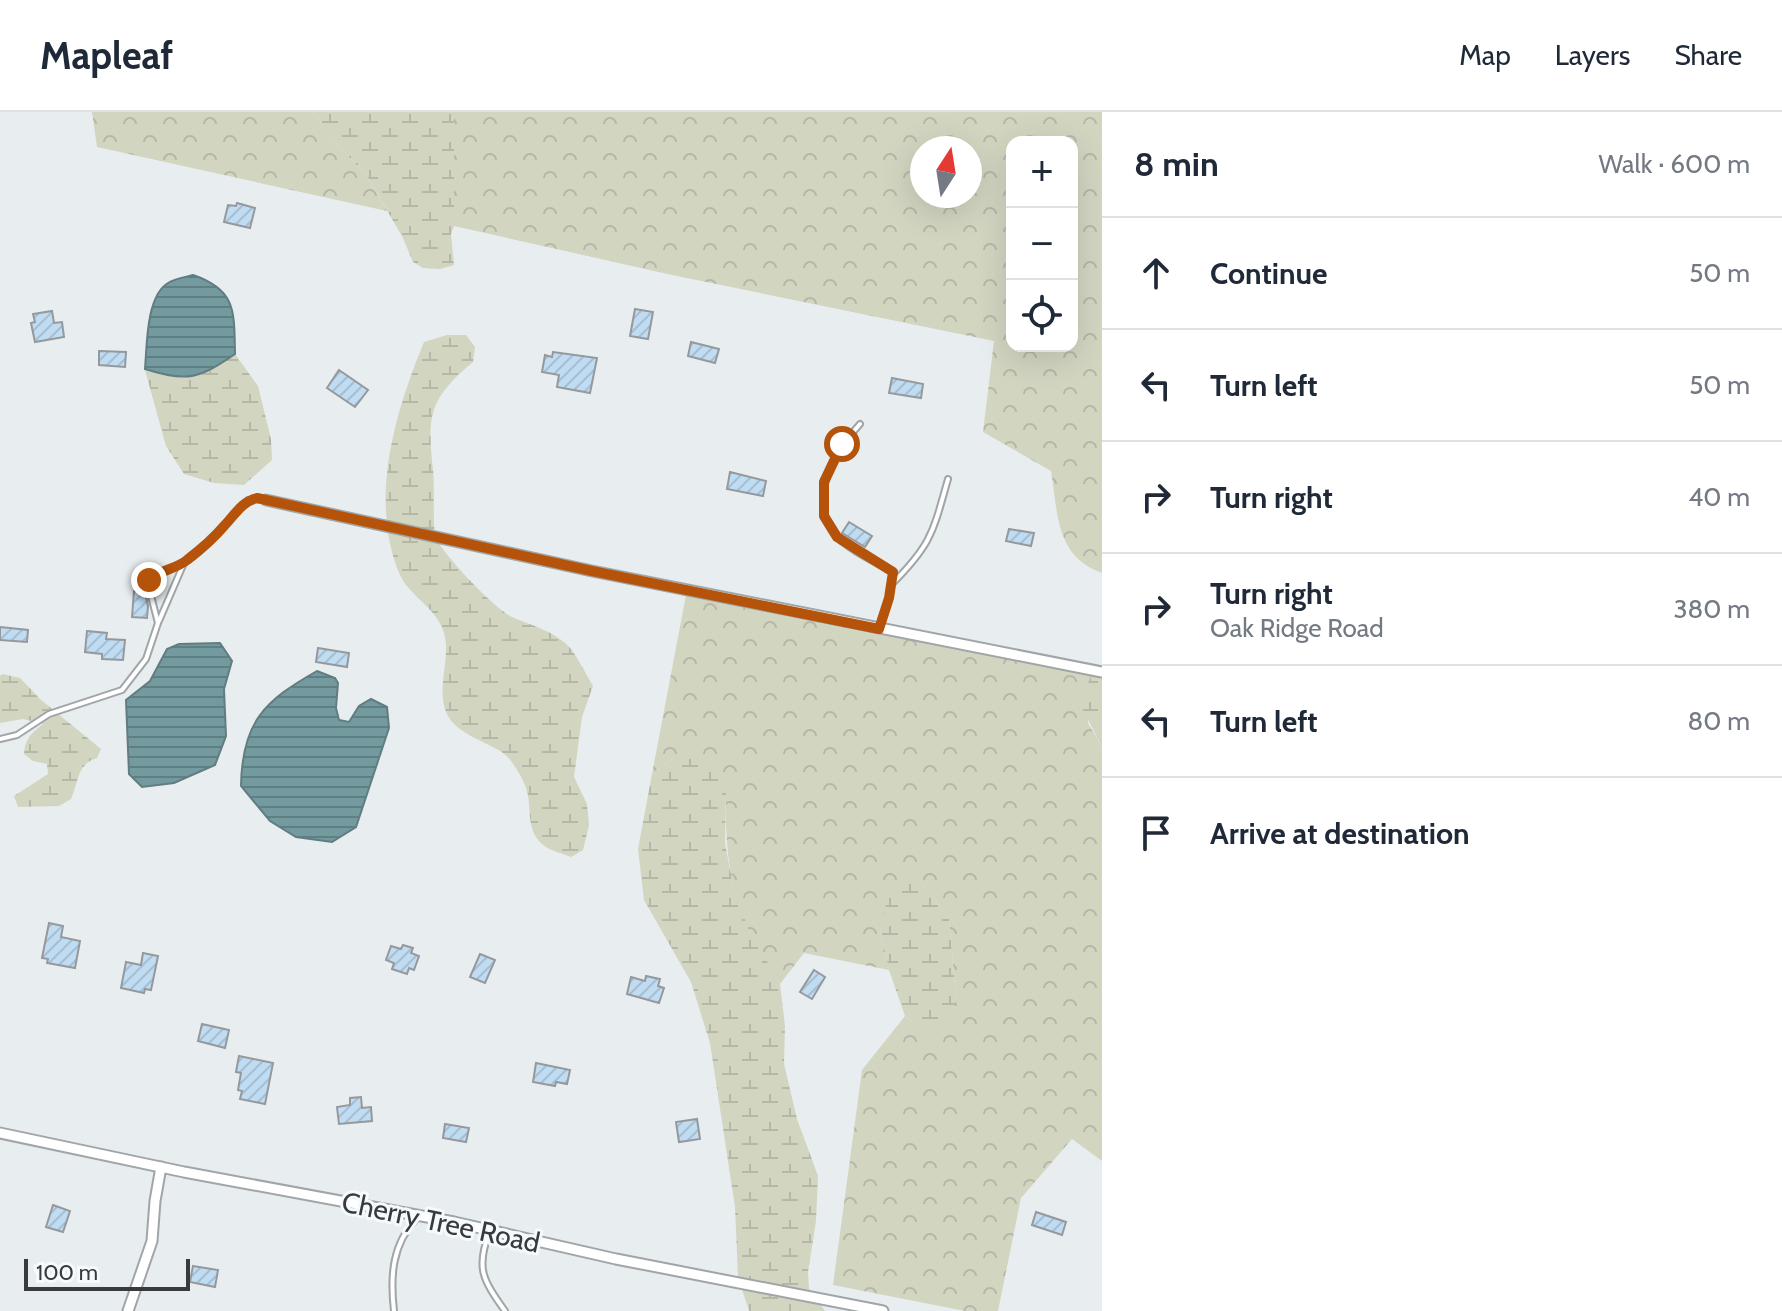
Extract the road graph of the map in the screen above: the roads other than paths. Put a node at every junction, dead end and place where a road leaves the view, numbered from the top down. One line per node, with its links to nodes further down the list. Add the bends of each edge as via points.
1 (860, 424): 5 (lane, via 842,444 824,482 824,516 837,537 893,572)
2 (948, 479): 5 (lane, via 926,546)
3 (266, 500): 4 (lane, via 248,500); 7 (street)
4 (184, 563): 6 (lane); 6 (lane, via 149,580)
5 (891, 586): 7 (lane)
6 (158, 623): 9 (lane, via 146,659 122,690 49,714 17,735)
7 (879, 629): 8 (street)
8 (1102, 672)
9 (0, 739)
10 (0, 1133): 11 (street, Cherry Tree Road)
11 (161, 1167): 12 (street, Cherry Tree Road); 14 (street, via 152,1241)
12 (419, 1216): 13 (street, Cherry Tree Road); 15 (lane, via 400,1241 393,1264)
13 (490, 1231): 16 (lane, via 482,1273); 17 (street, Cherry Tree Road)
14 (128, 1311)
15 (394, 1311)
16 (505, 1311)
17 (883, 1311)

